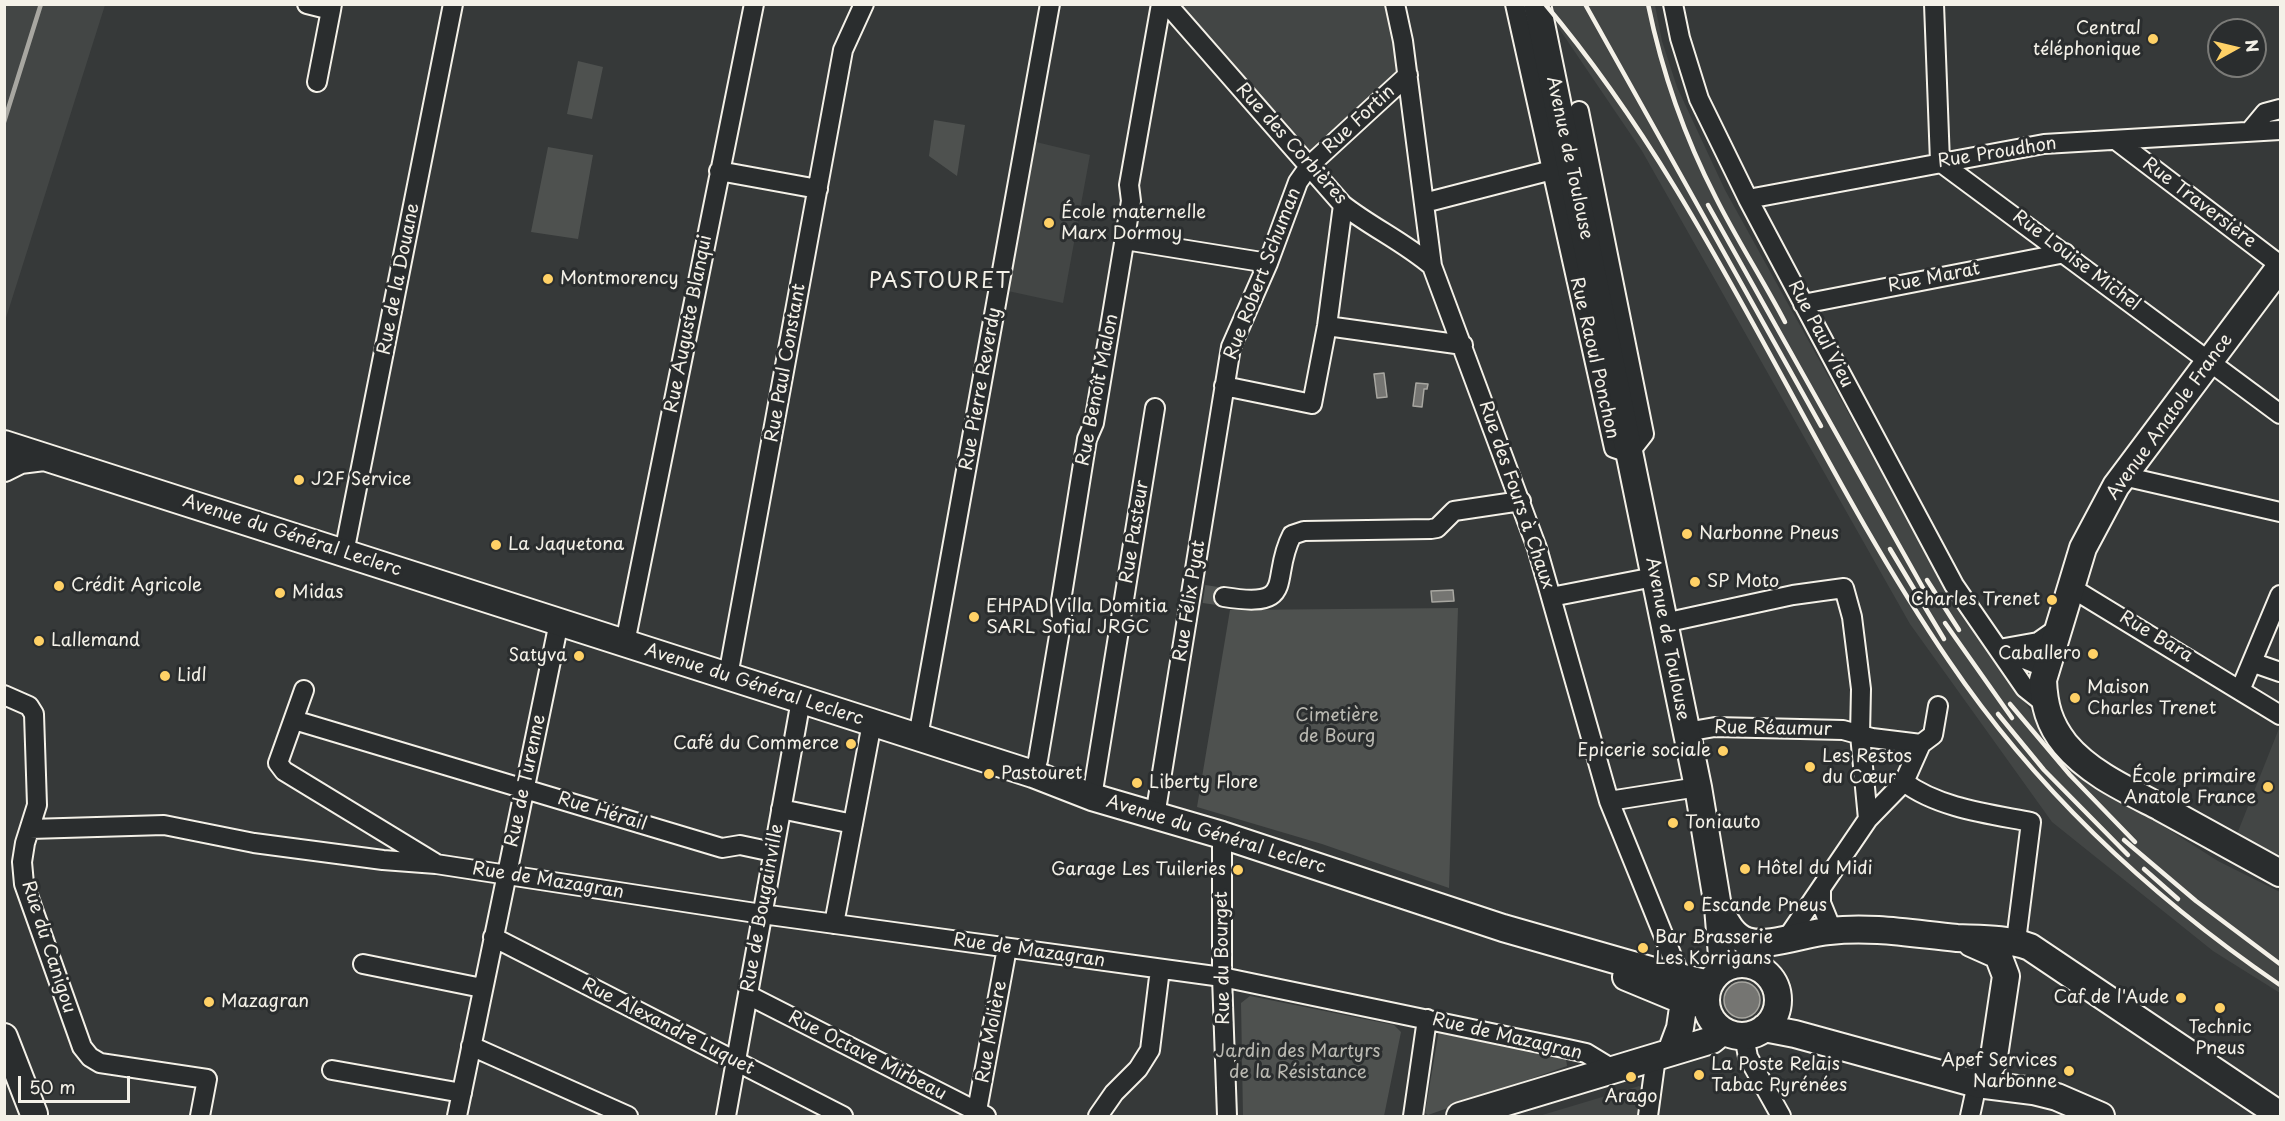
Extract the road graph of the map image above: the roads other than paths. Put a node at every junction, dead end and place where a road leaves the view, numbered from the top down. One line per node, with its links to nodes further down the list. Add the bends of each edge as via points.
1 (307, 4): 13 (street)
2 (453, 4): 48 (street, Rue de la Douane)
3 (754, 4): 24 (street, Rue Auguste Blanqui)
4 (864, 4): 25 (street, Rue Paul Constant, via 843,50)
5 (1050, 4): 73 (street, Rue Pierre Reverdy)
6 (1161, 4): 29 (street, Rue Benoît Malon, via 1129,185 1131,201)
7 (1167, 4): 22 (street, Rue des Corbières)
8 (1395, 4): 14 (street, Rue des Fours à Chaux)
9 (1515, 4): 23 (street, Avenue de Toulouse)
10 (1537, 4): 42 (main road, Avenue de Toulouse)
11 (1673, 4): 26 (street, Rue Paul Vieu, via 1699,99)
12 (1934, 4): 21 (street)
13 (332, 7): 15 (street)
14 (1408, 75): 22 (street, Rue Fortin); 27 (street, Rue des Fours à Chaux)
15 (317, 82)
16 (2280, 109): 19 (street, via 2265,113)
17 (1579, 111): 42 (street, Avenue de Toulouse, via 1644,434)
18 (2280, 130): 19 (street, Rue Proudhon)
19 (2250, 131): 20 (street, Rue Proudhon)
20 (2117, 141): 21 (street, Rue Proudhon, via 2044,144); 33 (street, Rue Traversière)
21 (1940, 162): 26 (street, Rue Proudhon); 30 (street, Rue Louise Michel)
22 (1310, 165): 28 (street, Rue des Corbières); 31 (street, Rue Robert Schuman, via 1298,182)
23 (1552, 170): 27 (street); 42 (street, Rue Raoul Ponchon, via 1614,448)
24 (719, 171): 25 (street); 57 (street, Rue Auguste Blanqui)
25 (818, 189): 61 (street, Rue Paul Constant)
26 (1748, 198): 34 (street, Rue Paul Vieu)
27 (1424, 203): 32 (street, Rue des Fours à Chaux)
28 (1343, 205): 32 (street, Rue des Corbières); 35 (street)
29 (1125, 240): 31 (street); 75 (street, Rue Benoît Malon, via 1094,423 1087,439 1061,601 1062,618)
30 (2065, 253): 34 (street, Rue Marat); 37 (street, Rue Louise Michel)
31 (1268, 263): 38 (street, Rue Robert Schuman, via 1231,347)
32 (1432, 266): 36 (street, Rue des Fours à Chaux)
33 (2280, 266): 37 (main road, Avenue Anatole France)
34 (1803, 304): 58 (street, Rue Paul Vieu, via 1954,585)
35 (1327, 326): 36 (street); 38 (street, via 1312,404)
36 (1462, 345): 46 (street, Rue des Fours à Chaux)
37 (2211, 362): 40 (street, Rue Louise Michel); 45 (main road, Avenue Anatole France)
38 (1224, 386): 82 (street, Rue Félix Pyat, via 1198,594)
39 (1155, 408): 79 (street, Rue Pasteur)
40 (2280, 414)
41 (4, 444): 43 (main road, Avenue du Général Leclerc)
42 (1629, 453): 49 (main road, Avenue de Toulouse)
43 (45, 457): 44 (main road, via 20,460); 48 (main road, Avenue du Général Leclerc)
44 (4, 468)
45 (2123, 476): 47 (street); 50 (main road, Avenue Anatole France, via 2083,548)
46 (1521, 501): 52 (street, via 1454,511 1431,529 1304,531 1292,535 1286,547 1280,584 1274,595 1262,599); 53 (street, Rue des Fours à Chaux)
47 (2280, 512)
48 (344, 553): 54 (main road, Avenue du Général Leclerc)
49 (1654, 577): 53 (street); 55 (main road, Avenue de Toulouse)
50 (2070, 587): 56 (main road, Avenue Anatole France); 62 (street, Rue Bara)
51 (2280, 595): 59 (street)
52 (1224, 597)
53 (1551, 597): 80 (street, Rue des Fours à Chaux)
54 (559, 622): 57 (main road, Avenue du Général Leclerc); 78 (street, Rue de Turenne)
55 (1664, 623): 71 (main road, Avenue de Toulouse); 72 (street, via 1844,588 1852,617 1861,689)
56 (2058, 628): 58 (street, via 2038,642); 63 (main road, Avenue Anatole France)
57 (625, 643): 61 (main road, Avenue du Général Leclerc)
58 (2000, 649): 63 (street); 63 (street, Rue Paul Vieu)
59 (2254, 663): 60 (street); 62 (street)
60 (2280, 672)
61 (728, 676): 66 (main road, Avenue du Général Leclerc)
62 (2241, 688): 68 (street, Rue Bara)
63 (2040, 689): 89 (main road, via 2064,743 2094,770)
64 (304, 690): 69 (street)
65 (4, 695): 85 (street, Rue du Canigou, via 29,706 34,714 37,805)
66 (801, 700): 70 (main road, Avenue du Général Leclerc); 81 (street, Rue de Bougainville)
67 (1938, 706): 74 (street, via 1933,735)
68 (2280, 715)
69 (294, 720): 78 (street, Rue Hérail); 88 (street, Rue de Mazagran, via 278,763 284,771)
70 (872, 723): 73 (main road, Avenue du Général Leclerc); 84 (street)
71 (1686, 732): 72 (street, Rue Réaumur, via 1738,727 1843,730); 77 (main road, Avenue de Toulouse)
72 (1860, 735): 74 (street, Rue Réaumur); 83 (street)
73 (918, 737): 75 (main road, Avenue du Général Leclerc)
74 (1922, 744): 76 (street)
75 (1033, 774): 79 (main road, Avenue du Général Leclerc)
76 (1904, 782): 83 (street); 99 (street, via 1915,791 1956,805 2031,822)
77 (1698, 787): 80 (street); 92 (main road, Avenue de Toulouse)
78 (525, 788): 87 (street, Rue Hérail, via 722,848 740,845); 90 (street, Rue de Turenne)
79 (1092, 797): 82 (main road, Avenue du Général Leclerc)
80 (1609, 801): 104 (street, Rue des Fours à Chaux)
81 (781, 809): 84 (street); 87 (street, Rue de Bougainville)
82 (1155, 816): 86 (main road, Avenue du Général Leclerc)
83 (1868, 819): 91 (street)
84 (853, 824): 94 (street)
85 (30, 829): 88 (street, Rue de Mazagran, via 164,825 254,843); 121 (street, Rue du Canigou, via 22,862 24,885 82,1047 100,1063 207,1079)
86 (1222, 835): 103 (street, Rue du Bourget); 104 (main road, Avenue du Général Leclerc, via 1503,928)
87 (772, 852): 93 (street, Rue de Bougainville)
88 (436, 864): 90 (street, Rue de Mazagran)
89 (2280, 873)
90 (505, 875): 93 (street, Rue de Mazagran); 96 (street, Rue de Turenne)
91 (1821, 890): 95 (street, via 1821,903); 98 (street)
92 (1718, 907): 98 (main road, via 1735,934 1744,940); 104 (main road, Avenue de Toulouse)
93 (762, 914): 94 (street, Rue de Mazagran); 106 (street, Rue de Bougainville)
94 (834, 924): 100 (street, Rue de Mazagran)
95 (1832, 930): 97 (main road, via 1881,928); 98 (main road)
96 (493, 937): 105 (street, Rue de Turenne); 112 (street, Rue Alexandre Luquet)
97 (1956, 938): 99 (main road); 116 (main road, via 1998,955 2006,976 1993,1063)
98 (1781, 940): 104 (main road)
99 (2016, 941): 118 (main road, via 2030,946)
100 (1007, 948): 102 (street, Rue de Mazagran); 119 (street, Rue Molière)
101 (363, 964): 105 (street)
102 (1160, 969): 103 (street, Rue de Mazagran); 126 (street, via 1150,1050)
103 (1222, 977): 107 (street, Rue de Mazagran); 127 (street, Rue du Bourget)
104 (1708, 983): 108 (main road, via 1709,1016); 108 (main road, via 1764,972 1776,989 1776,1011); 111 (main road)
105 (483, 988): 110 (street, Rue de Turenne)
106 (748, 995): 112 (street, Rue de Bougainville); 119 (street, Rue Octave Mirbeau)
107 (1427, 1019): 114 (street, Rue de Mazagran, via 1586,1053); 128 (street)
108 (1744, 1032): 111 (main road); 116 (main road, via 1795,1034); 132 (street, via 1748,1057)
109 (4, 1037): 120 (main road)
110 (471, 1046): 117 (street, Rue de Turenne); 123 (street)
111 (1663, 1055): 114 (main road); 130 (street)
112 (735, 1062): 124 (street, Rue de Bougainville); 125 (street, Rue Alexandre Luquet)
113 (332, 1070): 117 (street)
114 (1614, 1070): 129 (main road)
115 (4, 1080): 120 (main road)
116 (1977, 1084): 133 (street); 134 (main road, via 2057,1097)
117 (462, 1093): 122 (street, Rue de Turenne)
118 (2278, 1113)
119 (980, 1115)
120 (29, 1116)
121 (200, 1116)
122 (457, 1116)
123 (628, 1116)
124 (726, 1116)
125 (843, 1116)
126 (1098, 1116)
127 (1227, 1116)
128 (1413, 1116)
129 (1460, 1116)
130 (1648, 1116)
131 (1775, 1116): 132 (street)
132 (1780, 1116)
133 (1970, 1116)
134 (2101, 1116)

